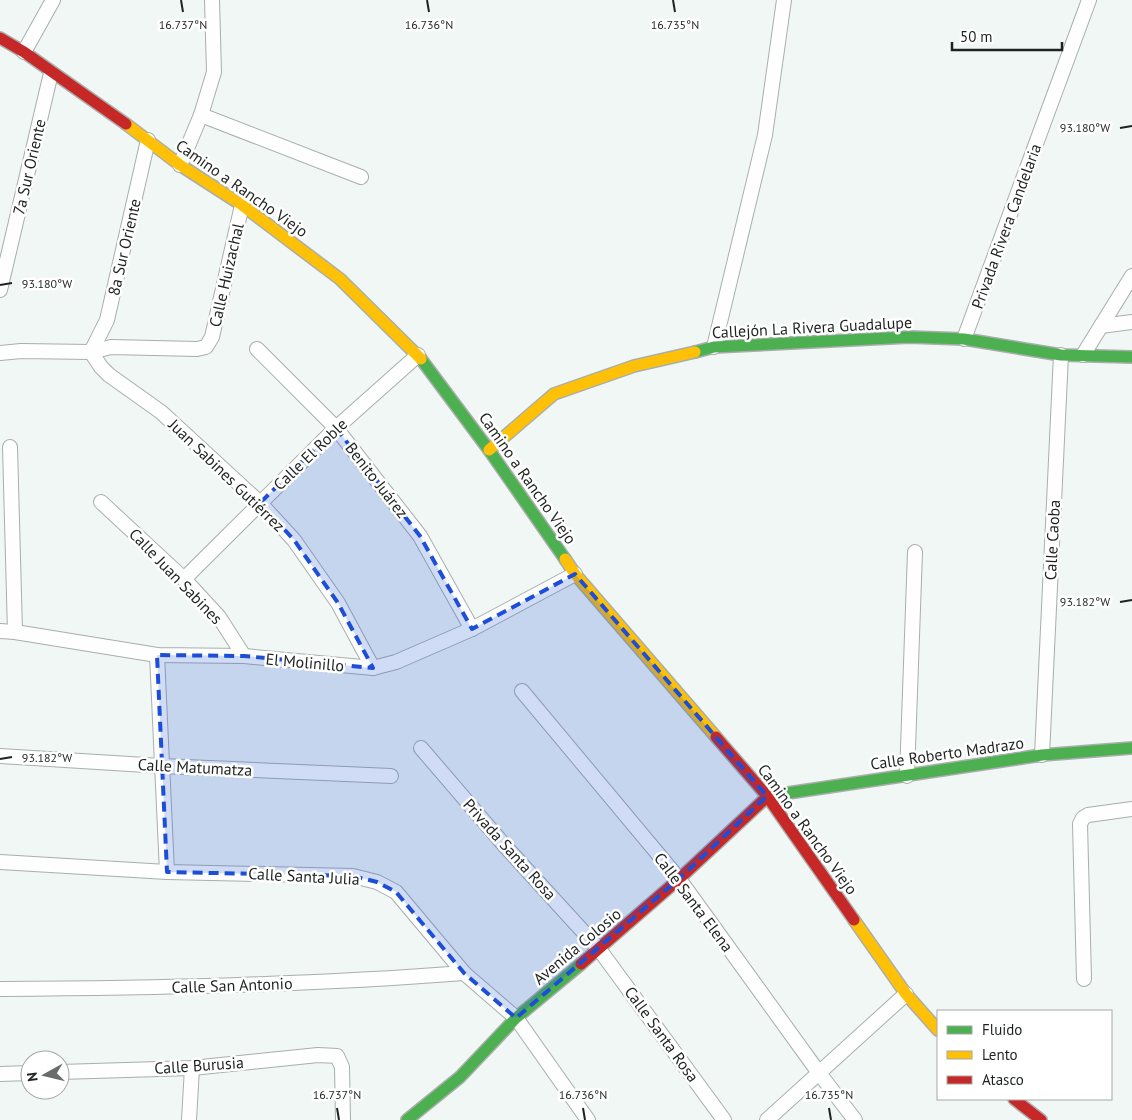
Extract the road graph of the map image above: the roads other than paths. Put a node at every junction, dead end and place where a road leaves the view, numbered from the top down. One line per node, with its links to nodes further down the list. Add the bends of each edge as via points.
1 (53, 0): 6 (street)
2 (212, 0): 8 (street, via 214,72)
3 (784, 0): 18 (street, via 765,135)
4 (1089, 0): 17 (street, Privada Rivera Candelaria)
5 (0, 38): 6 (street, Camino a Rancho Viejo)
6 (24, 52): 7 (street, Camino a Rancho Viejo)
7 (51, 73): 9 (street, Camino a Rancho Viejo); 14 (street, 7a Sur Oriente)
8 (201, 115): 10 (street); 11 (street)
9 (148, 140): 10 (street, Camino a Rancho Viejo); 20 (street, 8a Sur Oriente, via 106,323)
10 (180, 164): 12 (street, Camino a Rancho Viejo)
11 (361, 177)
12 (242, 205): 20 (street, Calle Huizachal, via 212,337 206,347 198,350 111,347); 23 (street, Camino a Rancho Viejo, via 340,279)
13 (1131, 281): 16 (street)
14 (0, 290)
15 (1132, 322): 16 (street)
16 (1101, 326): 24 (street)
17 (964, 339): 18 (street, Callejón La Rivera Guadalupe, via 909,337); 22 (street, Callejón La Rivera Guadalupe)
18 (714, 347): 28 (street, Callejón La Rivera Guadalupe, via 634,366 554,394)
19 (257, 349): 26 (street, Benito Juárez)
20 (91, 352): 21 (street); 30 (street, Juan Sabines Gutiérrez, via 100,367 161,412)
21 (0, 353)
22 (1061, 354): 24 (street, Callejón La Rivera Guadalupe); 43 (street, Calle Caoba)
23 (418, 355): 26 (street, Calle El Roble); 28 (street, Camino a Rancho Viejo)
24 (1083, 355): 25 (street, Callejón La Rivera Guadalupe)
25 (1132, 356)
26 (336, 428): 30 (street, Calle El Roble); 34 (street, Benito Juárez, via 420,536)
27 (10, 447): 36 (street)
28 (489, 450): 32 (street, Camino a Rancho Viejo)
29 (101, 502): 33 (street, Calle Juan Sabines)
30 (260, 503): 33 (street, Calle El Roble); 39 (street, Juan Sabines Gutiérrez, via 294,540 338,603)
31 (915, 552): 47 (street)
32 (575, 574): 34 (street, El Molinillo); 48 (street, Camino a Rancho Viejo)
33 (184, 579): 38 (street, Calle Juan Sabines, via 219,617)
34 (472, 630): 39 (street, El Molinillo, via 396,662)
35 (0, 632): 36 (street, El Molinillo)
36 (16, 632): 37 (street, El Molinillo)
37 (157, 655): 38 (street, El Molinillo); 45 (street)
38 (244, 656): 39 (street, El Molinillo)
39 (373, 668)
40 (522, 691): 52 (street, Calle Santa Elena)
41 (421, 748): 53 (street, Privada Santa Rosa)
42 (1132, 748): 43 (street, Calle Roberto Madrazo)
43 (1042, 755): 47 (street, Calle Roberto Madrazo)
44 (0, 756): 45 (street, Calle Matumatza)
45 (162, 766): 46 (street, Calle Matumatza); 51 (street)
46 (390, 776)
47 (907, 776): 48 (street, Calle Roberto Madrazo)
48 (767, 796): 52 (street, Avenida Colosio); 57 (street, Camino a Rancho Viejo)
49 (1132, 809): 55 (street, via 1088,815 1080,824)
50 (0, 862): 51 (street, Calle Santa Julia)
51 (166, 872): 54 (street, Calle Santa Julia, via 353,876 377,882 396,892)
52 (679, 879): 53 (street, Avenida Colosio); 63 (street, Calle Santa Elena)
53 (600, 949): 58 (street, Avenida Colosio); 70 (street, Calle Santa Rosa)
54 (464, 973): 56 (street, Calle San Antonio, via 157,988); 58 (street, Calle Santa Julia)
55 (1084, 979)
56 (0, 989)
57 (906, 994): 59 (street, Camino a Rancho Viejo); 63 (street)
58 (516, 1018): 66 (street, Avenida Colosio); 69 (street, Calle Santa Julia)
59 (937, 1029)
60 (192, 1068): 61 (street, Calle Burusia); 67 (street); 68 (street, Calle Burusia, via 318,1055 337,1056 342,1067)
61 (70, 1072)
62 (20, 1073): 64 (street)
63 (819, 1073): 71 (street); 72 (street, Calle Santa Elena)
64 (0, 1074)
65 (1015, 1100): 73 (street)
66 (415, 1117)
67 (189, 1120)
68 (343, 1120)
69 (588, 1120)
70 (724, 1120)
71 (767, 1120)
72 (855, 1120)
73 (1041, 1120)

